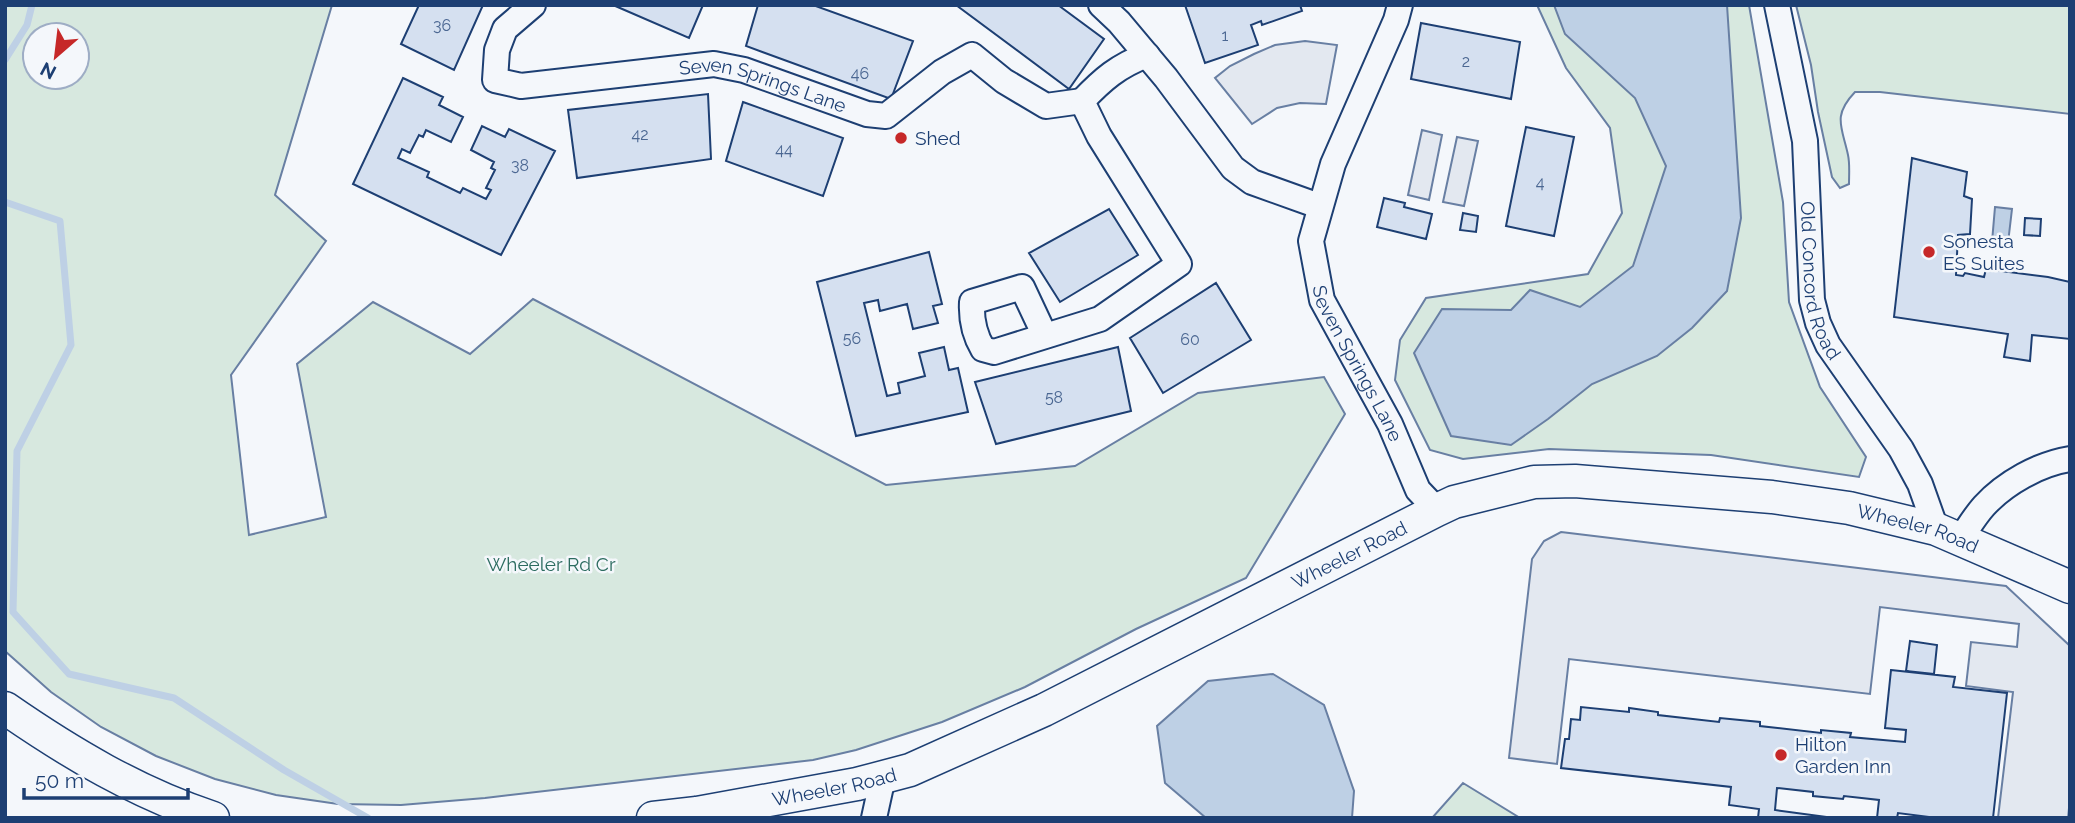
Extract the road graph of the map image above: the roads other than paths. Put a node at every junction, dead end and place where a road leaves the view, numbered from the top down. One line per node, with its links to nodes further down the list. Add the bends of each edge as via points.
1 (533, 5): 6 (street, Seven Springs Lane, via 505,29 497,50 495,80 521,86 714,64 867,114 886,116 972,55 1046,106)
2 (1101, 5): 5 (street)
3 (1400, 5): 7 (street, Seven Springs Lane)
4 (1777, 5): 11 (street, Old Concord Road, via 1805,141 1812,300 1818,323 1828,345 1901,449)
5 (1147, 55): 6 (street, via 1101,80); 7 (street, via 1233,169 1252,181)
6 (1082, 102): 8 (street, via 1179,264 1100,319)
7 (1320, 206): 10 (street, Seven Springs Lane, via 1311,241 1322,300 1390,424 1418,490)
8 (1045, 336)
9 (2070, 459): 11 (street, via 2052,462 2003,488)
10 (1437, 510): 11 (main road, Wheeler Road, via 1534,482 1575,481 1772,497 1849,508); 14 (main road, Wheeler Road, via 1044,710 910,770)
11 (1949, 534): 12 (main road, Wheeler Road)
12 (2070, 587)
13 (5, 708): 15 (main road, via 118,779)
14 (883, 777): 16 (main road, Wheeler Road); 17 (street)
15 (213, 818)
16 (653, 818)
17 (874, 818)

